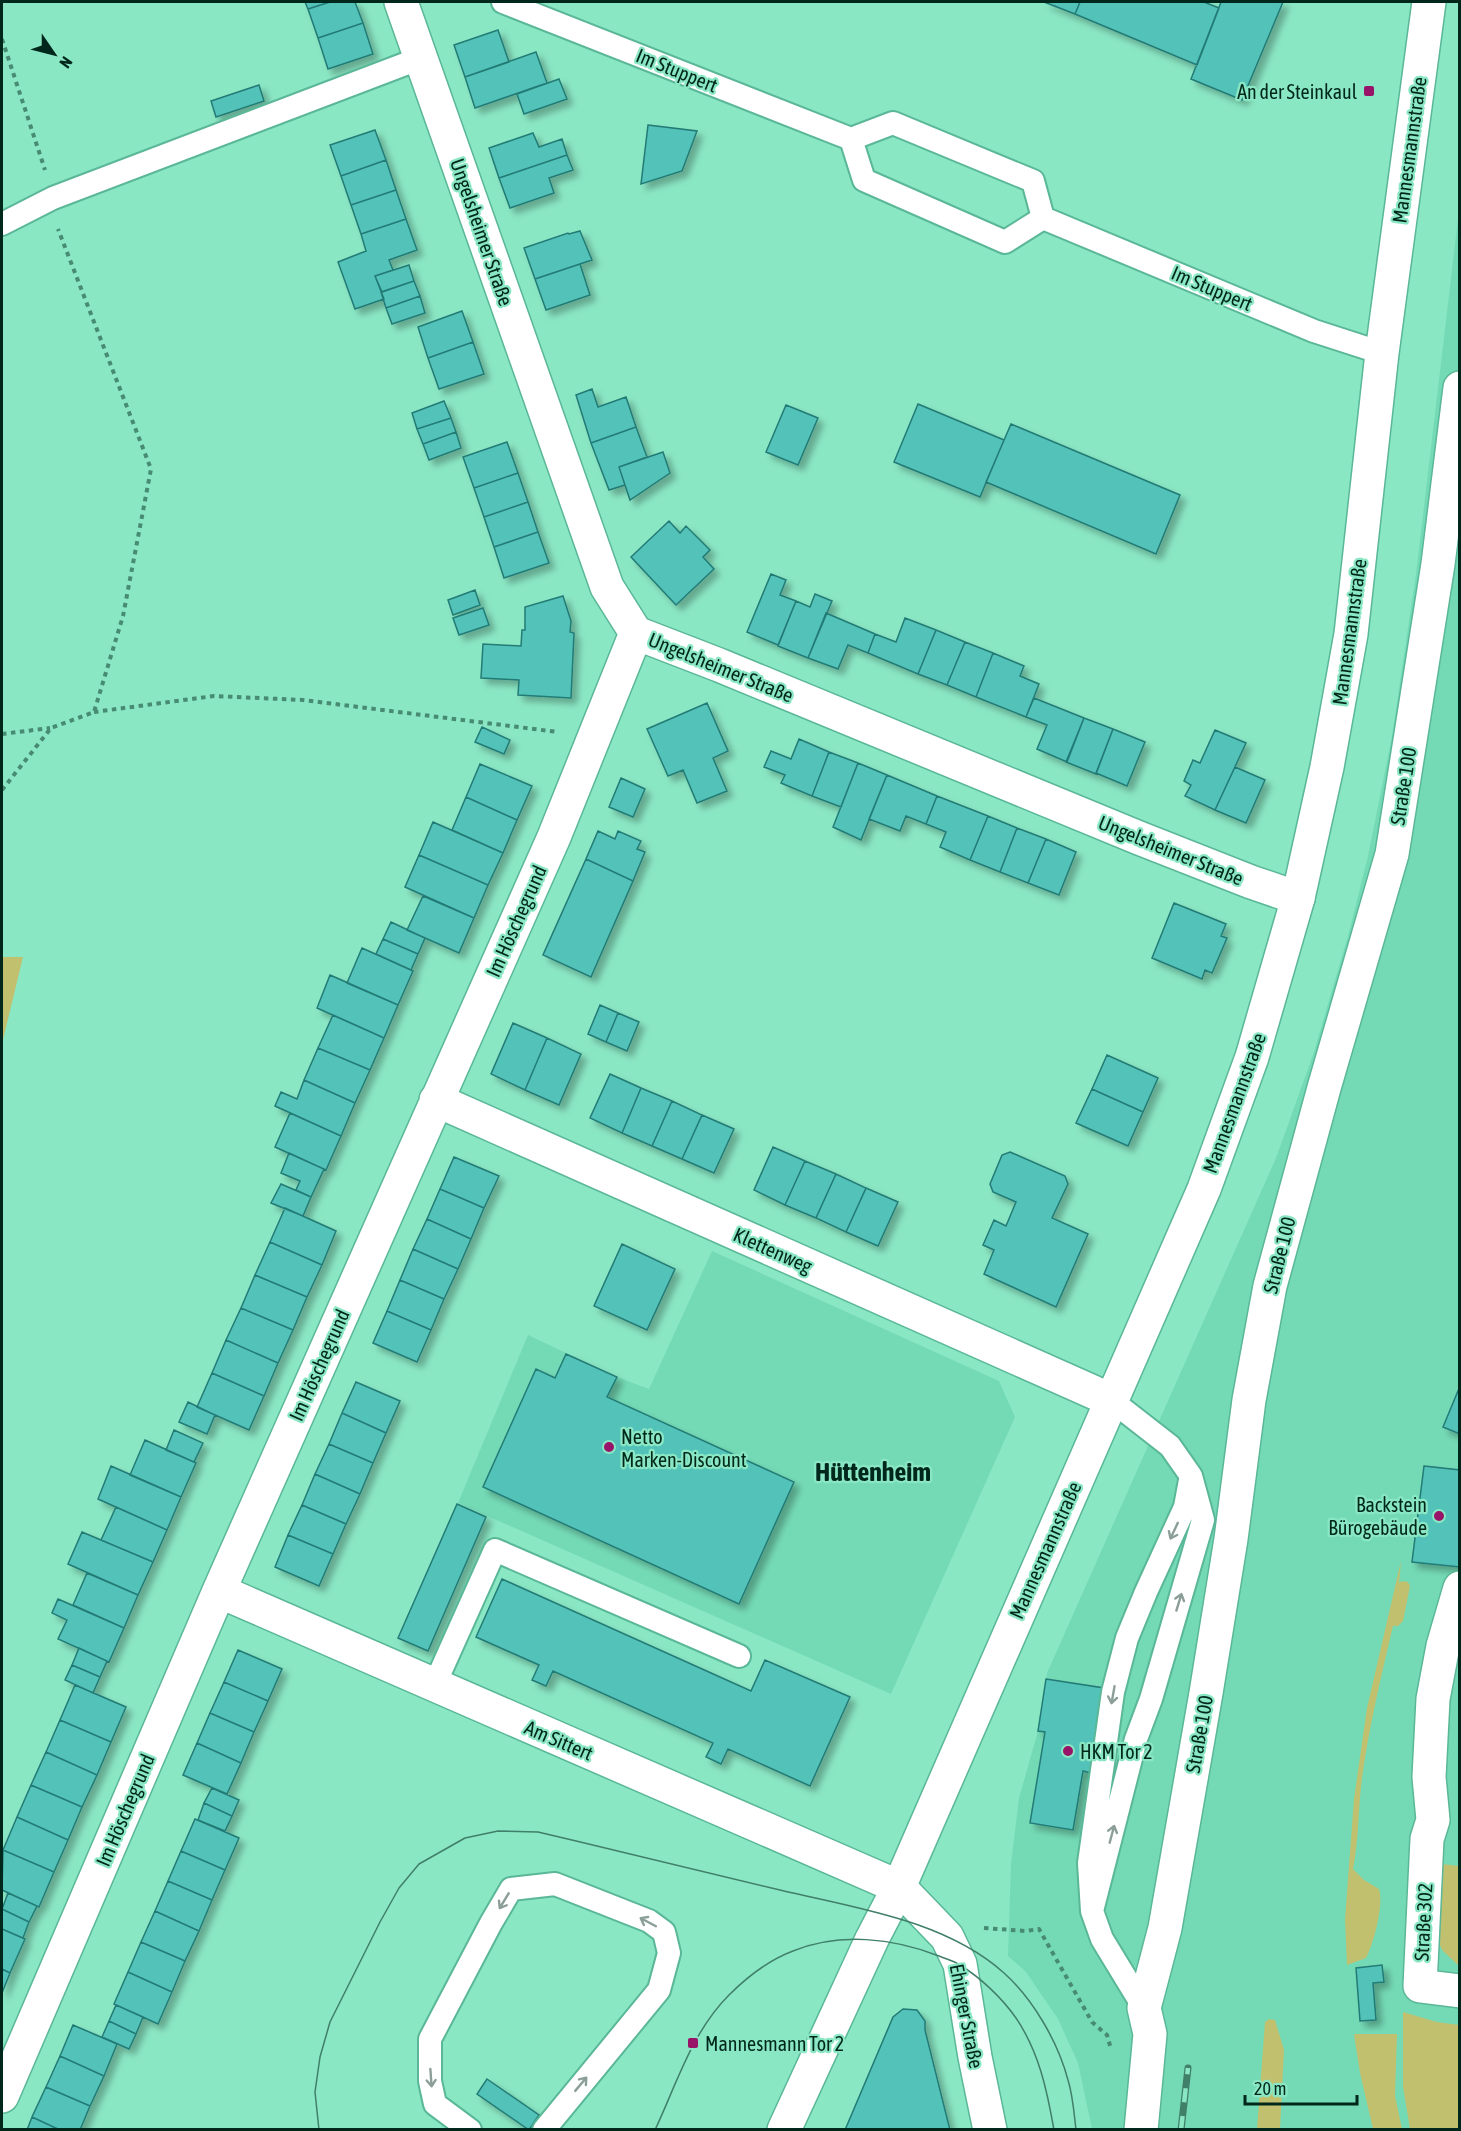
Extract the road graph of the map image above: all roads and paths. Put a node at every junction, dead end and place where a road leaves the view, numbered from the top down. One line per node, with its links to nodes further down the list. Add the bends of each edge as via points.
1 (401, 2): 5 (street, Ungelsheimer Straße)
2 (503, 2): 6 (lane, Im Stuppert)
3 (1429, 2): 10 (street, Mannesmannstraße)
4 (2, 39): 7 (path)
5 (421, 58): 7 (lane); 12 (street, Ungelsheimer Straße, via 606,587)
6 (850, 139): 8 (lane, via 893,123 1033,181); 8 (lane, via 864,180 1005,242)
7 (53, 198): 9 (lane); 13 (path, via 54,219 152,470 123,616)
8 (1043, 218): 10 (lane, Im Stuppert, via 1314,331)
9 (2, 225)
10 (1382, 353): 18 (street, Mannesmannstraße, via 1351,634 1328,767)
11 (1460, 388): 31 (street, Straße 100, via 1438,564 1392,854 1270,1286 1249,1400 1204,1705 1165,1928)
12 (636, 633): 16 (street, Im Höschegrund); 18 (street, Ungelsheimer Straße, via 1150,842)
13 (94, 712): 14 (path); 16 (path, via 214,696 303,700)
14 (51, 728): 15 (path); 17 (path)
15 (2, 734)
16 (595, 737): 19 (street, Im Höschegrund)
17 (2, 790)
18 (1298, 898): 20 (street, Mannesmannstraße, via 1252,1058 1204,1189)
19 (436, 1100): 20 (street, Klettenweg); 23 (street, Im Höschegrund)
20 (1111, 1400): 21 (lane, via 1170,1446); 27 (street, Mannesmannstraße)
21 (1191, 1476): 28 (lane, one-way to 28, via 1185,1507 1127,1638 1113,1692 1089,1863); 28 (lane, one-way to 21, via 1136,1739 1203,1520)
22 (1460, 1588): 26 (street, via 1433,1699 1429,1777)
23 (219, 1591): 25 (street, Am Sittert); 33 (street, Im Höschegrund)
24 (739, 1656): 25 (lane, via 495,1550)
25 (434, 1686): 27 (street, Am Sittert)
26 (1446, 1818): 30 (street, Straße 302, via 1427,1839 1420,1986)
27 (899, 1887): 36 (street, Mannesmannstraße); 37 (street, Ehinger Straße, via 947,1937 960,1964)
28 (1092, 1911): 31 (lane, via 1102,1939)
29 (1026, 1931): 32 (path, via 1039,1929 1092,2022)
30 (1460, 1991)
31 (1144, 2008): 38 (street, Straße 100, via 1150,2034)
32 (1107, 2035)
33 (2, 2096)
34 (470, 2130): 35 (lane, one-way to 34, via 659,1990 669,1953 664,1932 649,1921 555,1884 511,1889 430,2039 430,2081 435,2104)
35 (544, 2130)
36 (784, 2130)
37 (990, 2130)
38 (1141, 2130)

